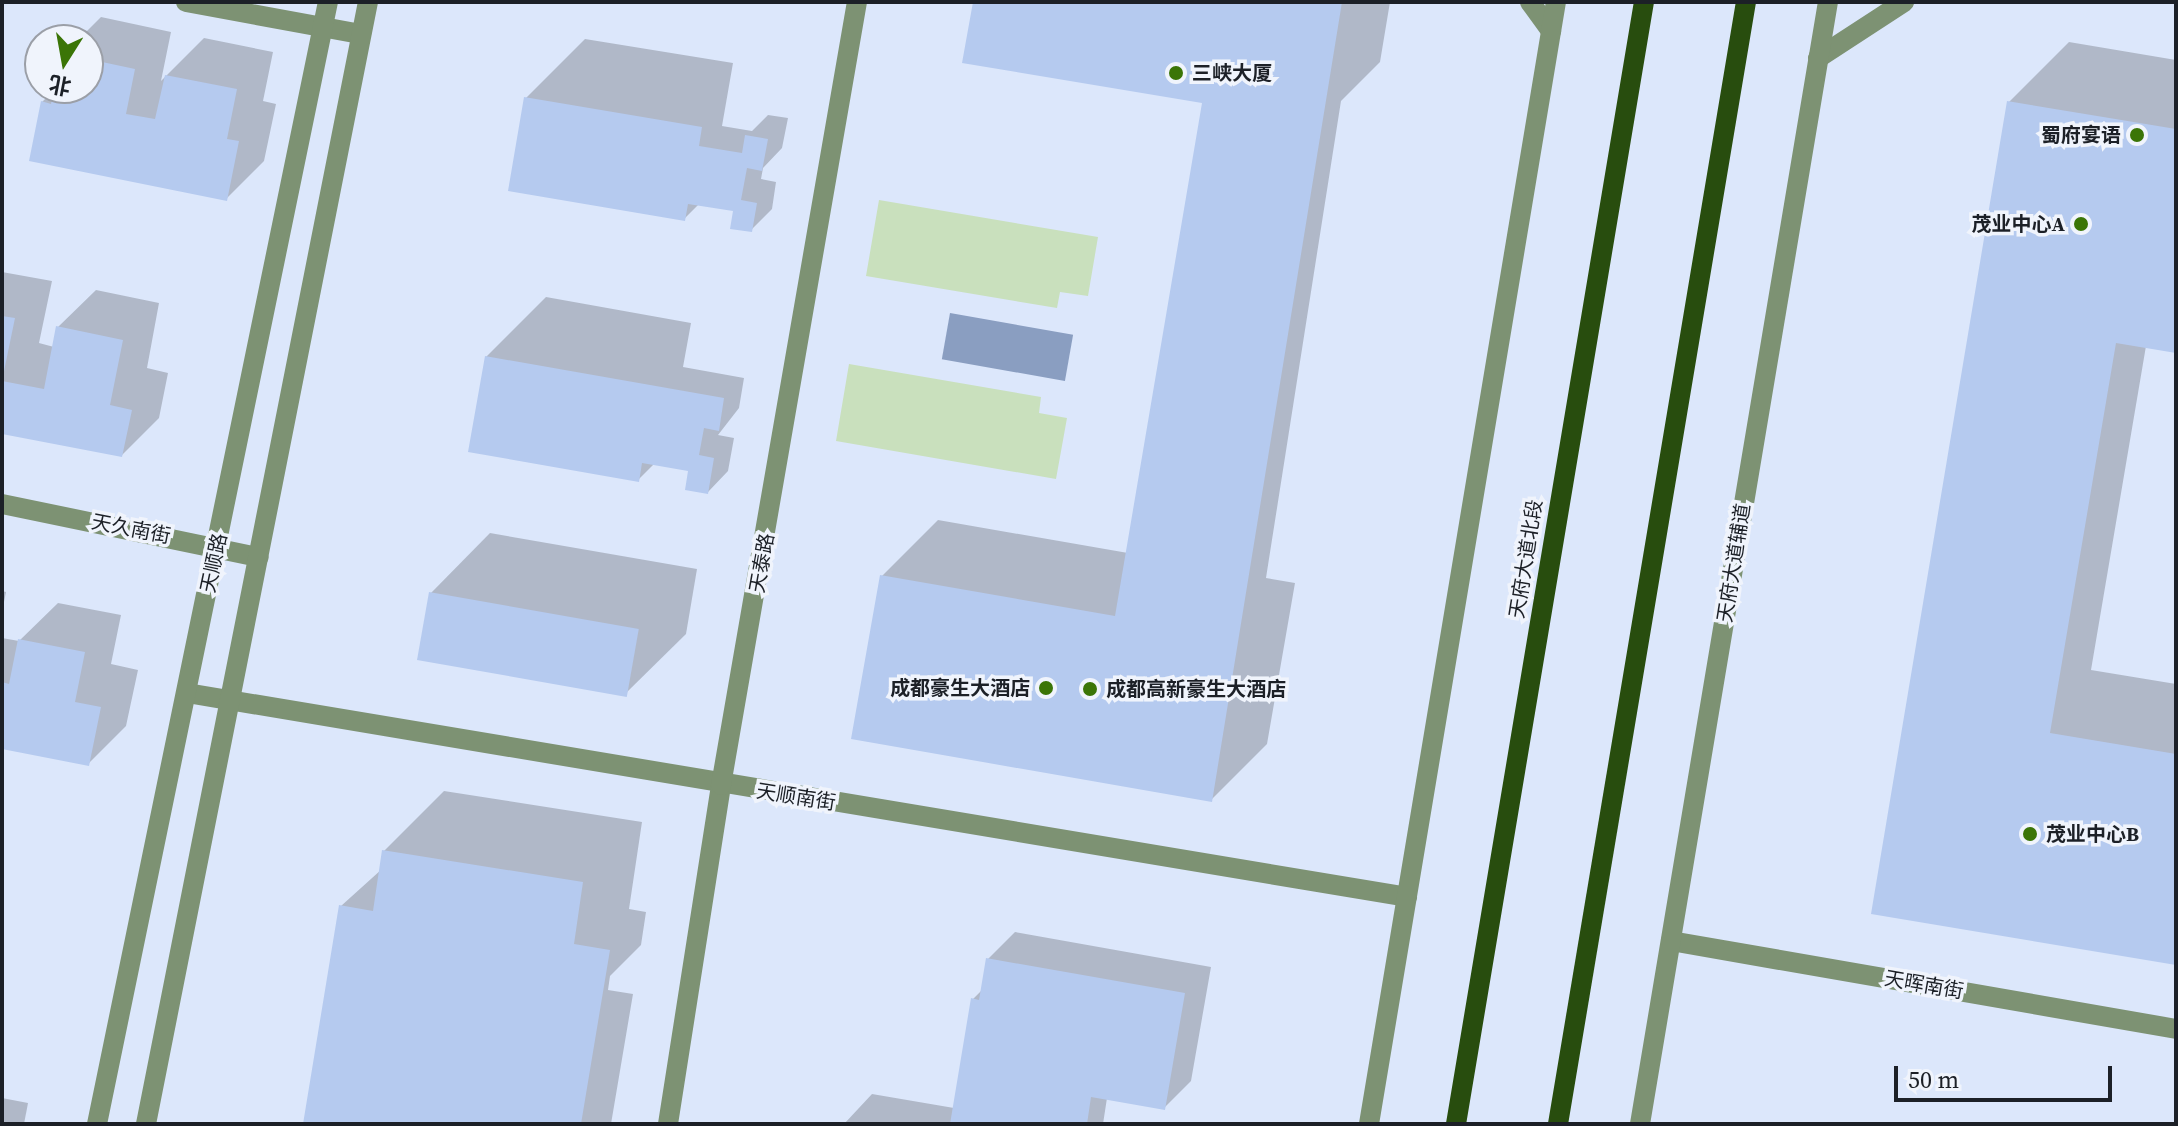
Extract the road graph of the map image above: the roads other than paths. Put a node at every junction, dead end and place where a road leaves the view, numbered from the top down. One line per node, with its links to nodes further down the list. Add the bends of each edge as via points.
1 (186, 2): 11 (street)
2 (328, 2): 11 (street, 天顺路)
3 (368, 2): 13 (street, 天顺路)
4 (857, 2): 20 (street, 天泰路)
5 (1530, 2): 12 (street)
6 (1556, 2): 12 (street)
7 (1644, 2): 28 (main road, 天府大道北段)
8 (1746, 2): 29 (main road)
9 (1828, 2): 14 (street, 天府大道辅道)
10 (1904, 2): 14 (street)
11 (323, 27): 13 (street); 16 (street, 天顺路)
12 (1551, 31): 21 (street)
13 (361, 34): 17 (street, 天顺路)
14 (1818, 58): 22 (street, 天府大道辅道)
15 (2, 504): 16 (street, 天久南街)
16 (218, 545): 17 (street, 天久南街); 18 (street, 天顺路)
17 (259, 557): 19 (street, 天顺路)
18 (187, 693): 19 (street, 天顺南街); 24 (street, 天顺路)
19 (226, 700): 20 (street, 天顺南街); 25 (street, 天顺路)
20 (721, 785): 21 (street, 天顺南街); 26 (street, 天泰路)
21 (1407, 897): 27 (street)
22 (1671, 941): 23 (street, 天晖南街); 30 (street, 天府大道辅道)
23 (2176, 1029)
24 (97, 1124)
25 (146, 1124)
26 (668, 1124)
27 (1369, 1124)
28 (1456, 1124)
29 (1558, 1124)
30 (1640, 1124)

